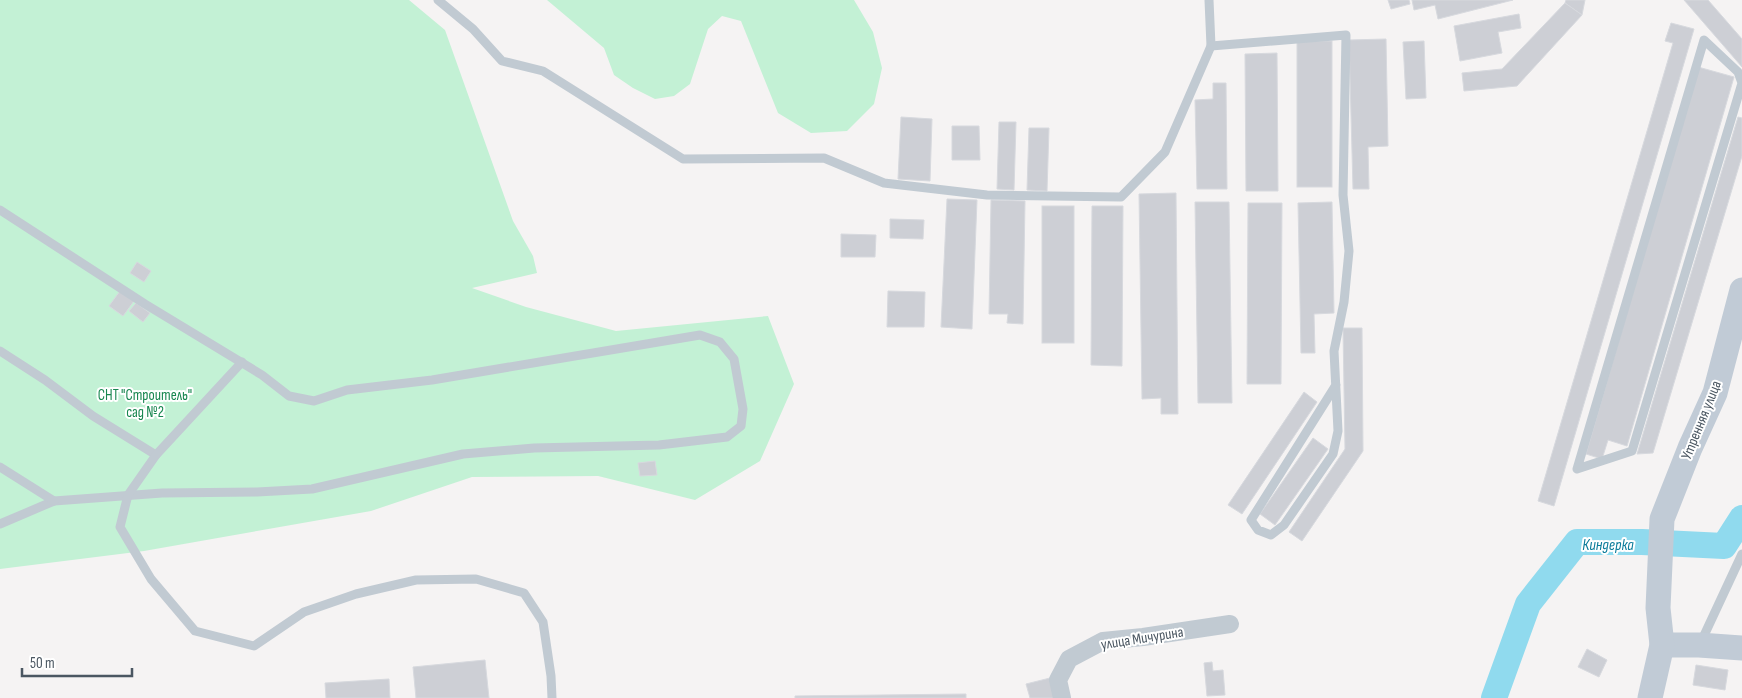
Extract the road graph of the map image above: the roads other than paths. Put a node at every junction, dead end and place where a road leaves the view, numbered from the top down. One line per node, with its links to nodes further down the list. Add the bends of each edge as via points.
1 (438, 0): 3 (lane, via 473,28 502,61 543,71 683,159 824,158 884,183 987,195 1121,197 1165,152)
2 (1209, 0): 3 (lane)
3 (1211, 46): 9 (lane, via 1346,34 1343,195 1349,251 1344,302 1334,351)
4 (1742, 82): 4 (lane, via 1632,451 1577,469 1704,40 1738,72)
5 (0, 210): 8 (lane)
6 (1742, 290): 17 (street, Утренняя улица, via 1715,393 1662,519 1658,608)
7 (0, 351): 10 (lane)
8 (242, 362): 10 (lane); 12 (lane, via 289,396 314,401 348,390 432,380 700,335 720,342 734,359 743,409 741,426 727,437 659,445 534,448 463,454 312,489)
9 (1336, 385): 9 (lane, via 1251,520 1258,530 1271,535 1284,526 1333,454 1338,431)
10 (156, 455): 12 (lane)
11 (0, 467): 13 (lane)
12 (128, 495): 13 (lane); 20 (lane, via 120,526 151,579 195,631 254,646 304,612 356,594 416,580 476,579 524,592 543,622)
13 (54, 501): 14 (lane)
14 (0, 524)
15 (1742, 554): 18 (lane)
16 (1230, 624): 21 (street, улица Мичурина, via 1102,641 1069,659 1058,680)
17 (1662, 645): 18 (street); 22 (street, Утренняя улица)
18 (1699, 645): 19 (street)
19 (1742, 648)
20 (552, 698)
21 (1062, 698)
22 (1650, 698)

